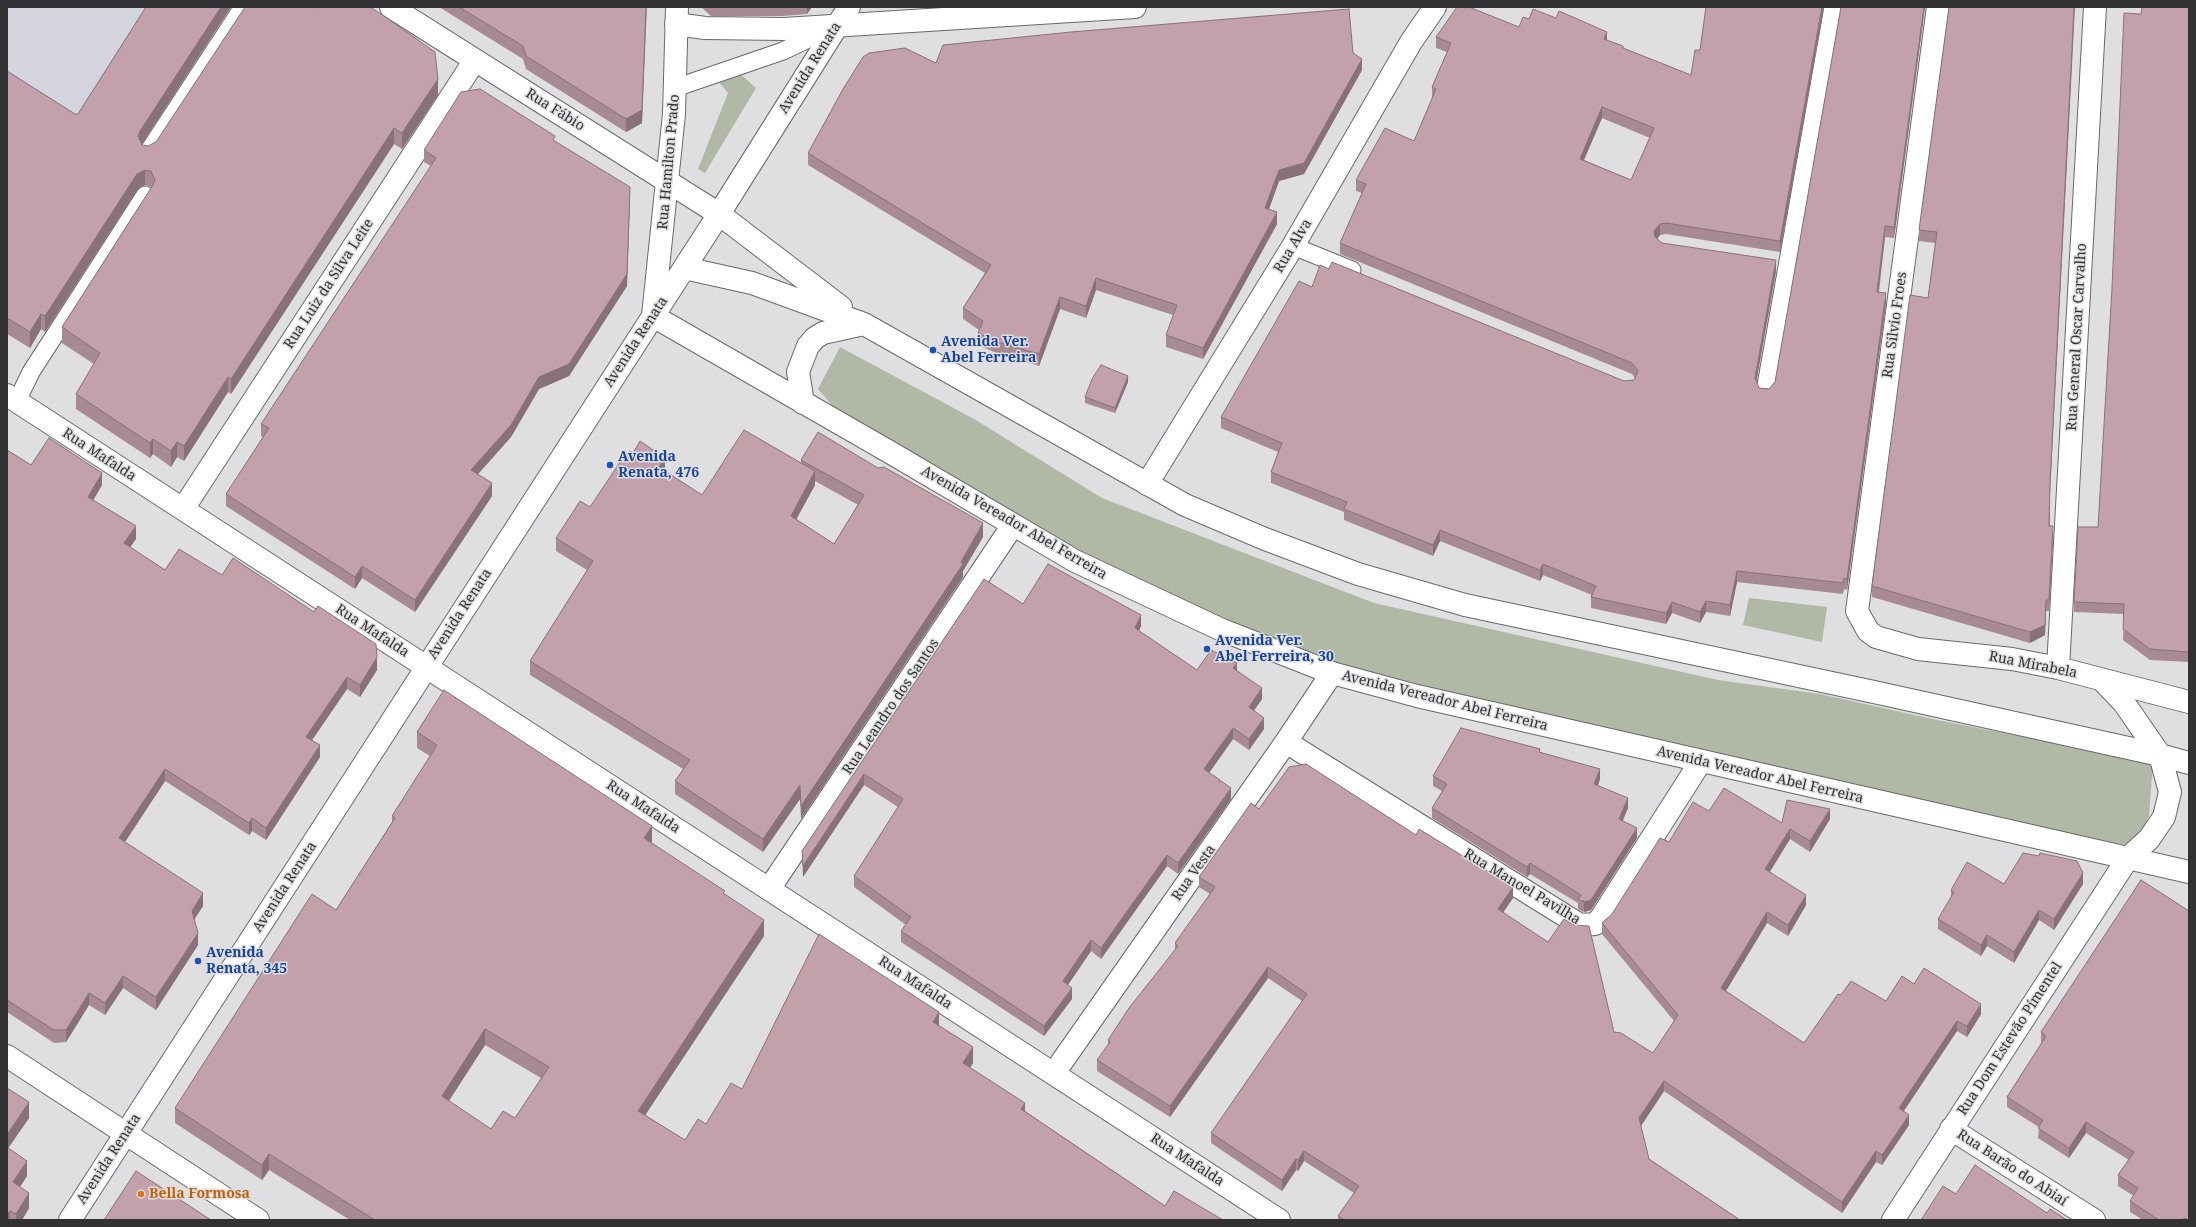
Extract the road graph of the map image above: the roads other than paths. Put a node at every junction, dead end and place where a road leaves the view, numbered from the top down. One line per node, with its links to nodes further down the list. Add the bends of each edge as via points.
1 (243, 7): 13 (lane)
2 (391, 7): 11 (street, Rua Fábio)
3 (849, 7): 10 (street, Avenida Renata)
4 (1134, 7): 10 (street)
5 (1435, 7): 17 (street, Rua Alva, via 1411,42)
6 (1833, 7): 22 (lane, via 1780,262)
7 (1938, 7): 28 (street, Rua Silvio Froes, via 1857,611 1868,631)
8 (2095, 7): 30 (street, Rua General Oscar Carvalho)
9 (677, 15): 10 (street, via 705,28 742,30); 12 (street, Rua Hamilton Prado)
10 (836, 25): 12 (lane, via 783,51); 16 (street, Avenida Renata)
11 (475, 60): 14 (street, Rua Fábio); 26 (street, Rua Luiz da Silva Leite)
12 (675, 88): 14 (street, Rua Hamilton Prado)
13 (148, 152)
14 (668, 182): 16 (street, Rua Fábio); 20 (street, Rua Hamilton Prado)
15 (145, 195): 23 (lane)
16 (719, 214): 18 (street, Avenida Renata); 21 (street, Rua Fábio)
17 (1293, 246): 19 (lane); 25 (street, Rua Alva)
18 (684, 268): 20 (street, Avenida Renata); 21 (street, via 752,283)
19 (1366, 276)
20 (653, 316): 24 (street, Avenida Vereador Abel Ferreira); 29 (street, Avenida Renata)
21 (864, 324): 24 (street, via 823,333 808,346 798,372); 25 (street)
22 (1766, 391)
23 (12, 398): 26 (street, Rua Mafalda)
24 (803, 403): 27 (street, Avenida Vereador Abel Ferreira)
25 (1147, 484): 35 (street, via 1185,505 1265,539 1358,574 1465,605)
26 (183, 509): 29 (street, Rua Mafalda)
27 (1013, 525): 31 (street, Avenida Vereador Abel Ferreira, via 1075,561 1166,605); 40 (street, Rua Leandro dos Santos)
28 (1876, 637): 30 (street, Rua Mirabela, via 1918,649 2012,659)
29 (427, 667): 40 (street, Rua Mafalda); 44 (street, Avenida Renata)
30 (2058, 668): 32 (street, Rua Mirabela)
31 (1332, 673): 34 (street, Rua Vesta); 36 (street, Avenida Vereador Abel Ferreira, via 1417,696)
32 (2102, 680): 33 (street, Rua Mirabela); 35 (street, Rua Dom Estevão Pímentel, via 2124,702)
33 (2189, 702)
34 (1286, 742): 36 (street, Rua Manoel Pavilha, via 1580,925 1595,924 1601,918); 42 (street, Rua Vesta)
35 (2160, 755): 37 (street); 38 (street, Rua Dom Estevão Pímentel, via 2170,792 2164,817 2149,839)
36 (1701, 761): 38 (street, Avenida Vereador Abel Ferreira)
37 (2189, 763)
38 (2128, 858): 39 (street, Avenida Vereador Abel Ferreira); 43 (street, Rua Dom Estevão Pímentel)
39 (2189, 872)
40 (769, 889): 42 (street, Rua Mafalda)
41 (7, 1056): 44 (street)
42 (1054, 1073): 47 (street, Rua Mafalda)
43 (1951, 1129): 48 (street, Rua Dom Estevão Pímentel); 49 (street, Rua Barão do Abiaí)
44 (126, 1134): 45 (street, Avenida Renata); 46 (street)
45 (70, 1220)
46 (258, 1220)
47 (1279, 1220)
48 (1893, 1220)
49 (2094, 1220)

